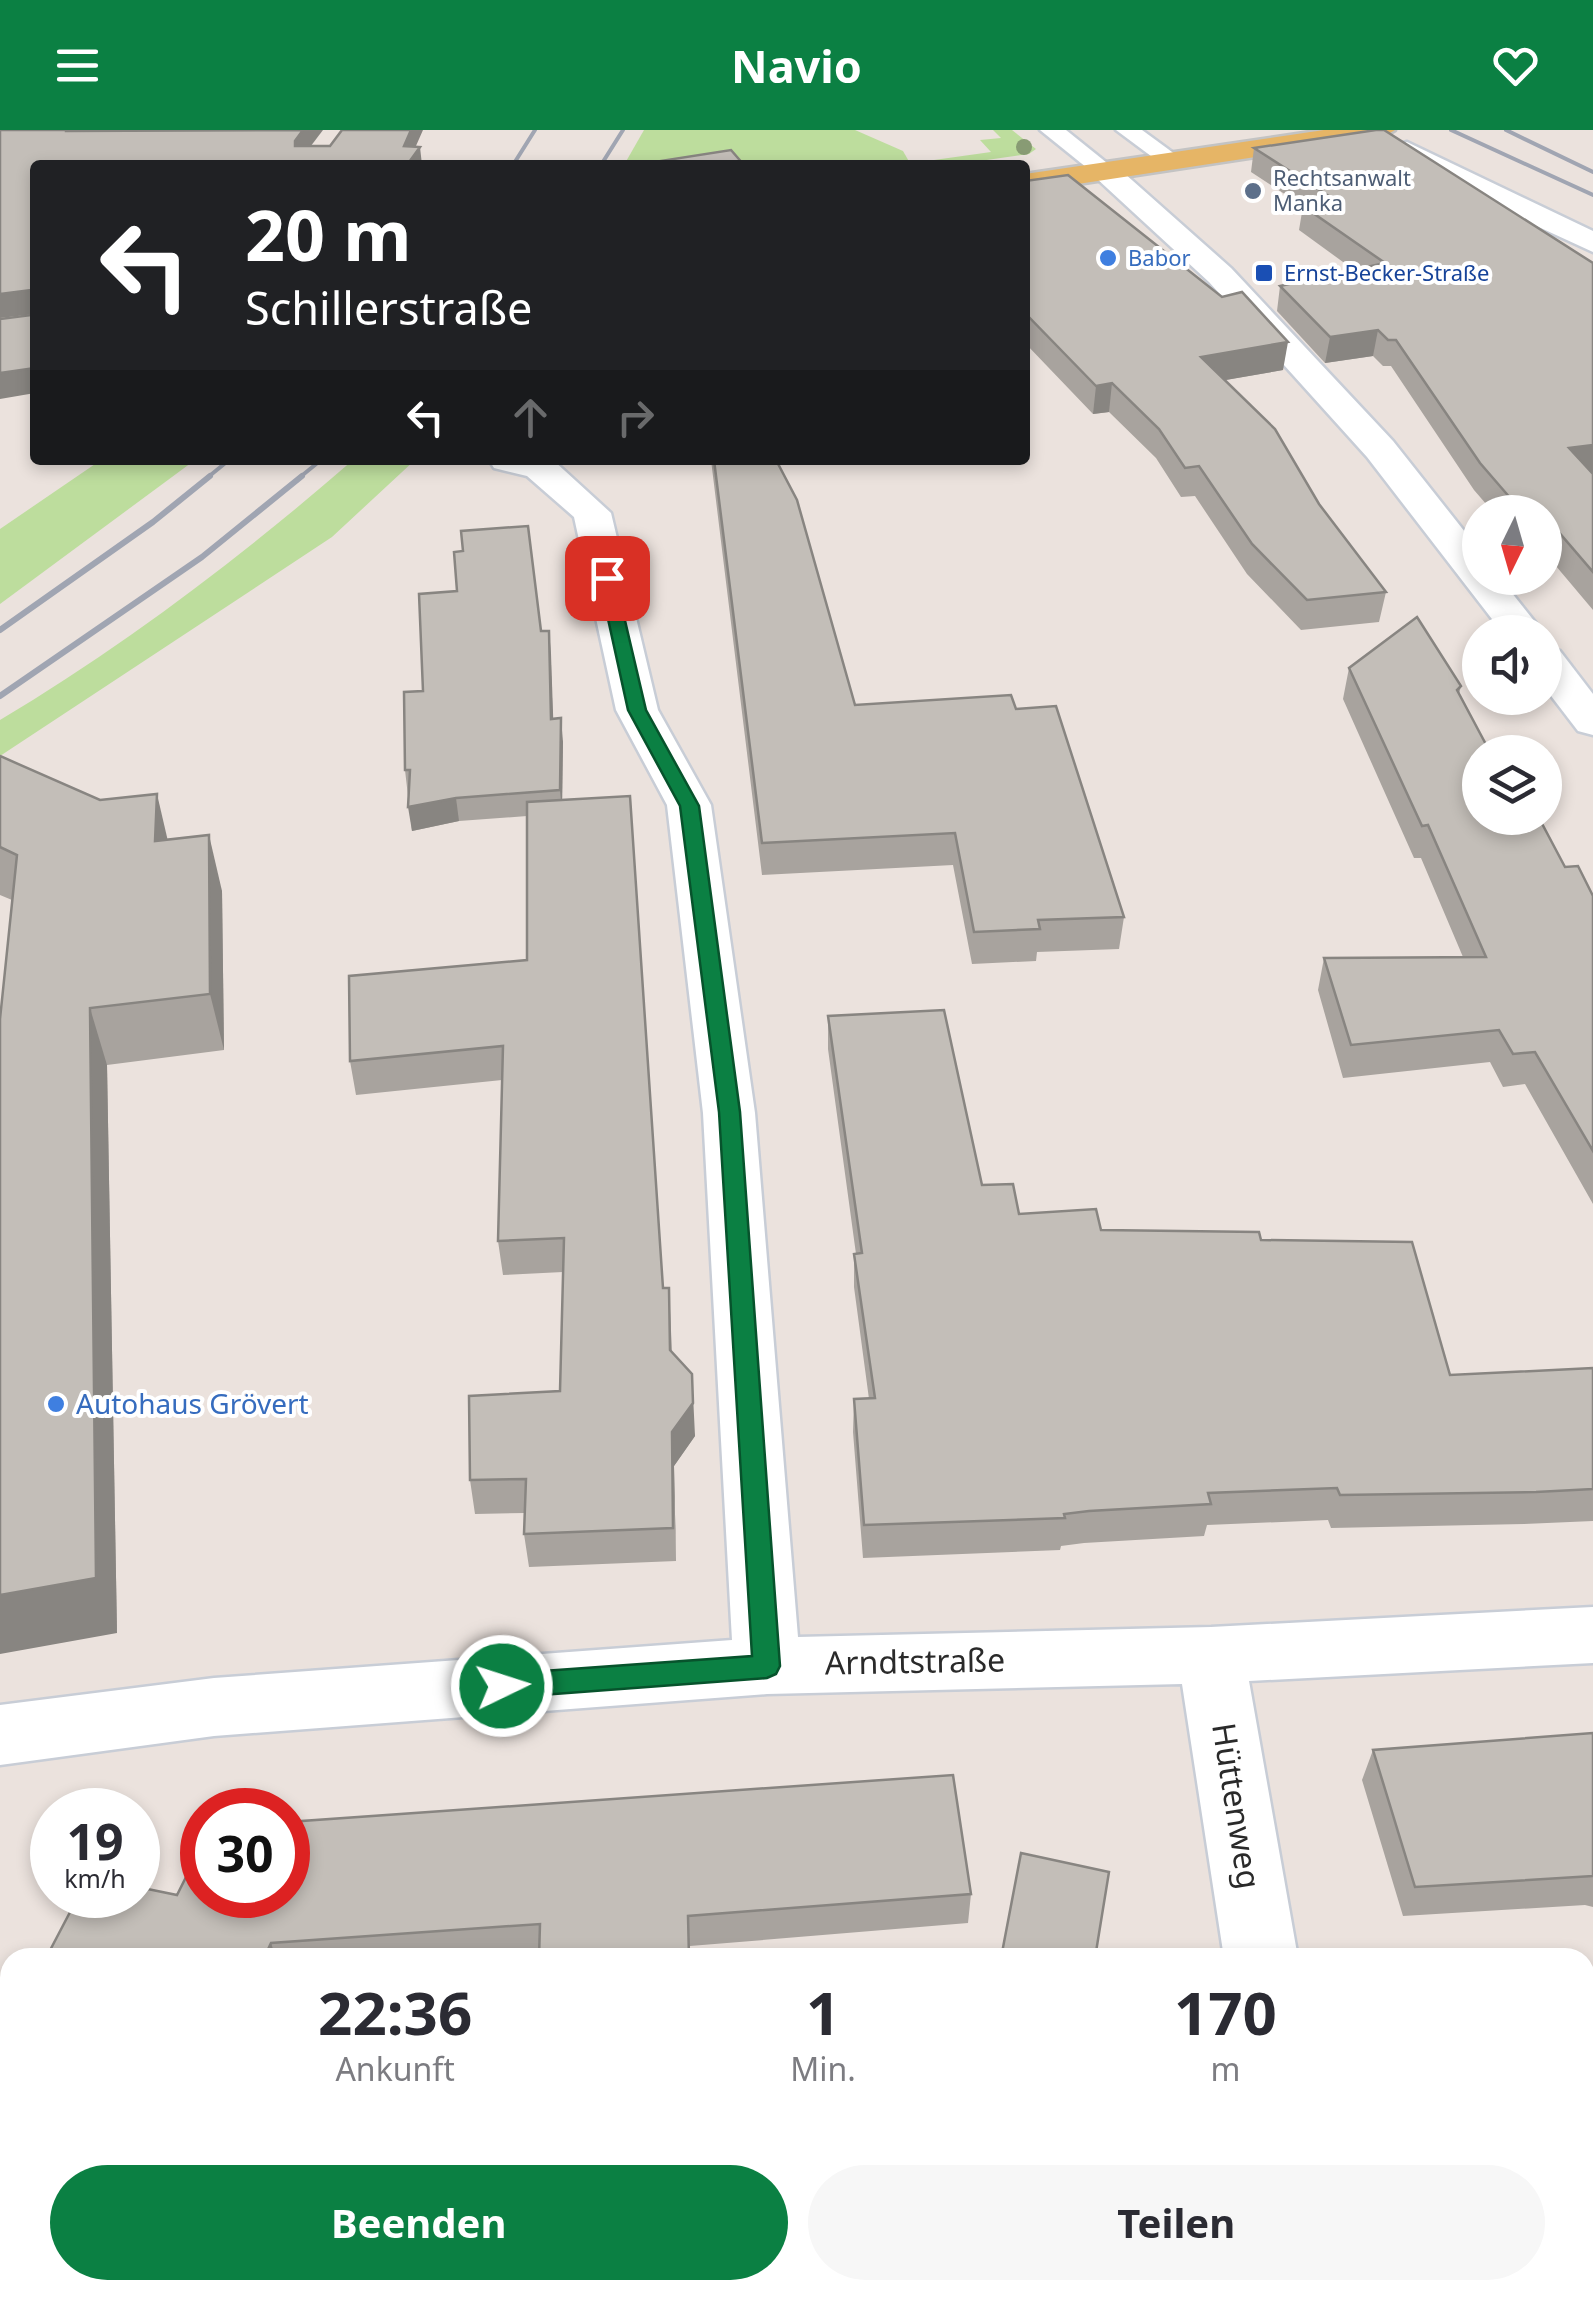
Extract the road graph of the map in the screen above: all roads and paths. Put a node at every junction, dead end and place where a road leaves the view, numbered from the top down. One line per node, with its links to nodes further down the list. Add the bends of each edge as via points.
1 (1052, 130): 5 (lane)
2 (1127, 130): 4 (lane)
3 (1378, 130): 4 (main road); 7 (street, via 1442,172)
4 (1171, 160): 5 (main road)
5 (1105, 171): 6 (main road); 9 (street, via 1220,276 1380,449)
6 (1030, 181)
7 (1593, 243)
8 (528, 465): 16 (street, via 592,513 637,710 689,806 730,1112)
9 (1462, 554)
10 (1494, 595): 11 (street)
11 (1510, 615)
12 (1562, 682): 13 (street)
13 (1593, 722)
14 (1593, 1635): 15 (street, Arndtstraße)
15 (1211, 1655): 16 (street, Arndtstraße); 18 (street, Hüttenweg)
16 (767, 1666): 17 (street, Arndtstraße, via 214,1707)
17 (0, 1735)
18 (1259, 1948)

